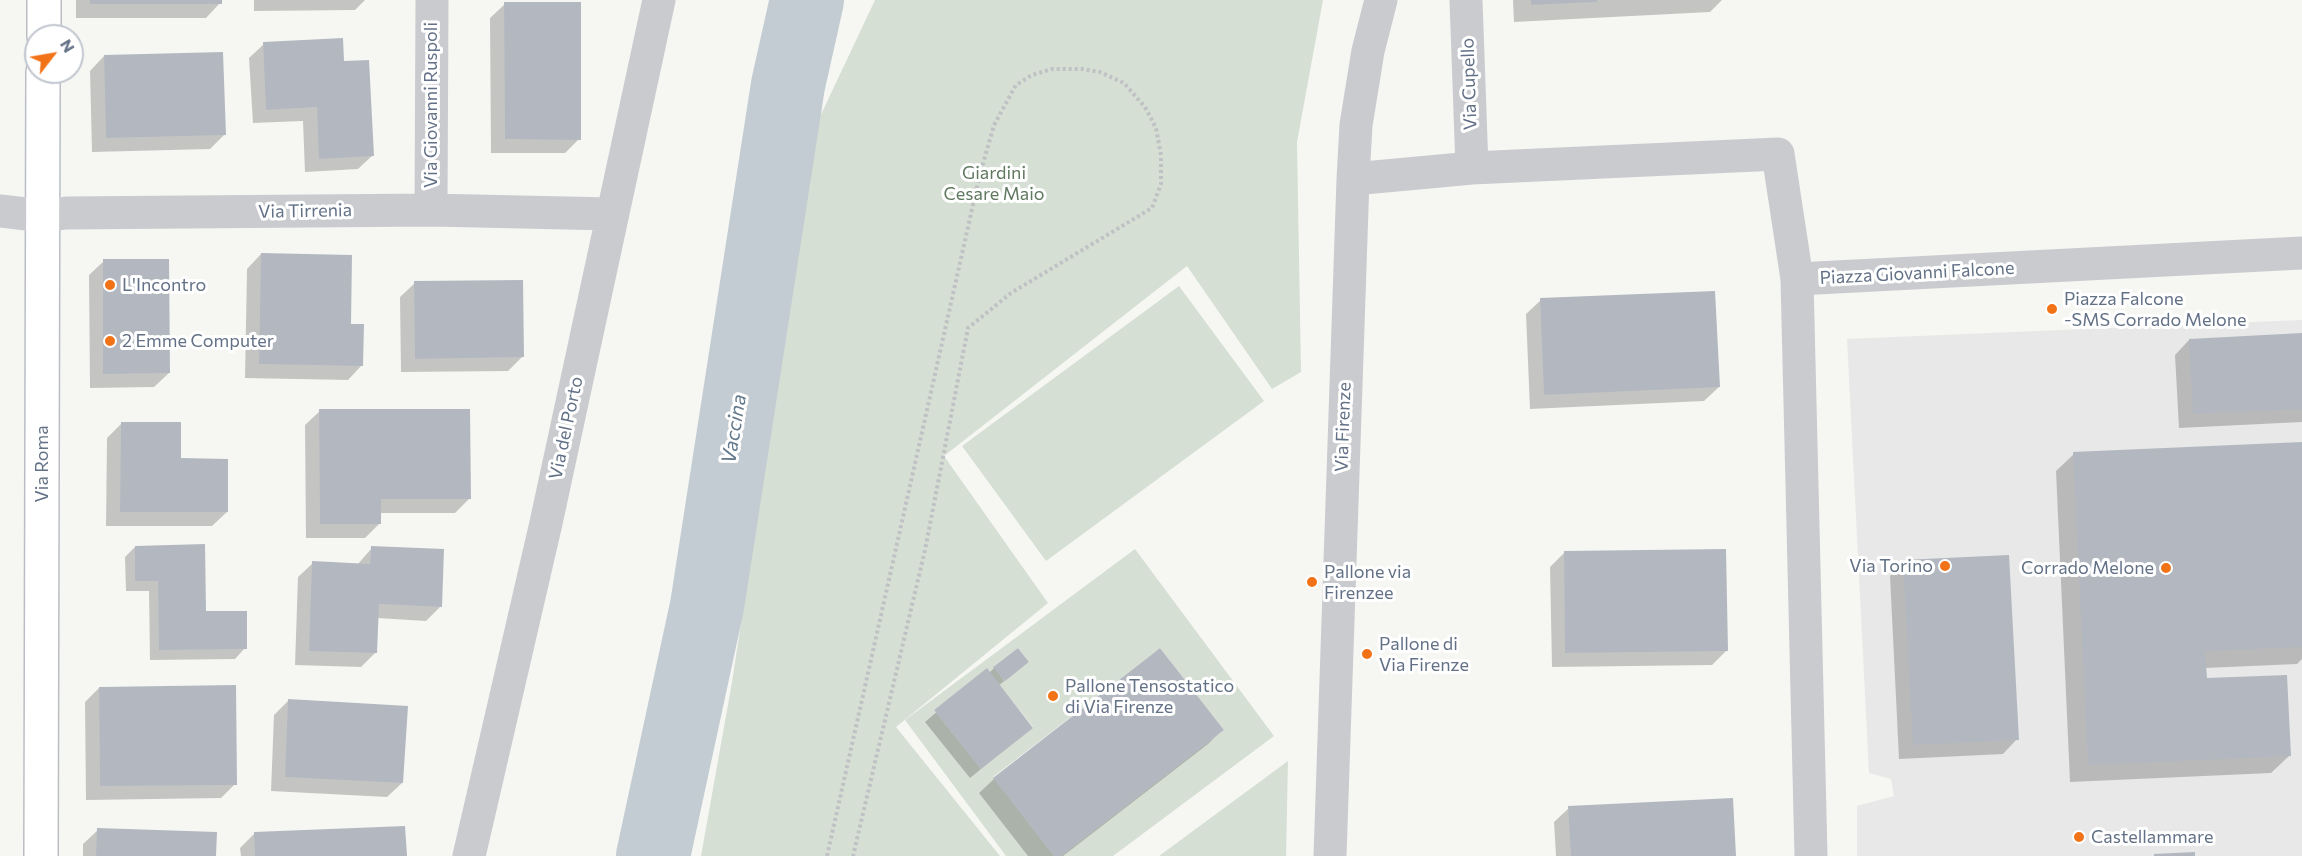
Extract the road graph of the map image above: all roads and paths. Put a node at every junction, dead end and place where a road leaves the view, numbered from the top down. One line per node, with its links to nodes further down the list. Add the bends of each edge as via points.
1 (44, 0): 6 (street)
2 (432, 0): 10 (street, Via Giovanni Ruspoli)
3 (659, 0): 12 (street, Via del Porto)
4 (1381, 0): 9 (street, Via Firenze, via 1356,125)
5 (1466, 0): 8 (street, Via Cupello)
6 (44, 24)
7 (44, 84): 13 (street, Via Roma)
8 (1472, 168): 9 (street, Piazza Giovanni Falcone); 15 (street, Piazza Giovanni Falcone, via 1778,154)
9 (1353, 179): 20 (street, Via Firenze)
10 (431, 210): 12 (street, Via Tirrenia); 13 (street, Via Tirrenia)
11 (0, 212): 13 (street, Via Tirrenia)
12 (611, 214): 17 (street, Via del Porto, via 546,523)
13 (43, 216): 16 (street, Via Roma)
14 (2302, 253): 15 (street, Piazza Giovanni Falcone)
15 (1797, 279): 21 (street)
16 (41, 856)
17 (469, 856)
18 (827, 856): 19 (path, via 976,190 994,125 1016,85 1032,75 1052,69 1100,72 1124,83 1145,107 1156,128 1161,184 1152,208 1011,293 968,327 925,550)
19 (853, 856)
20 (1330, 856)
21 (1811, 856)

